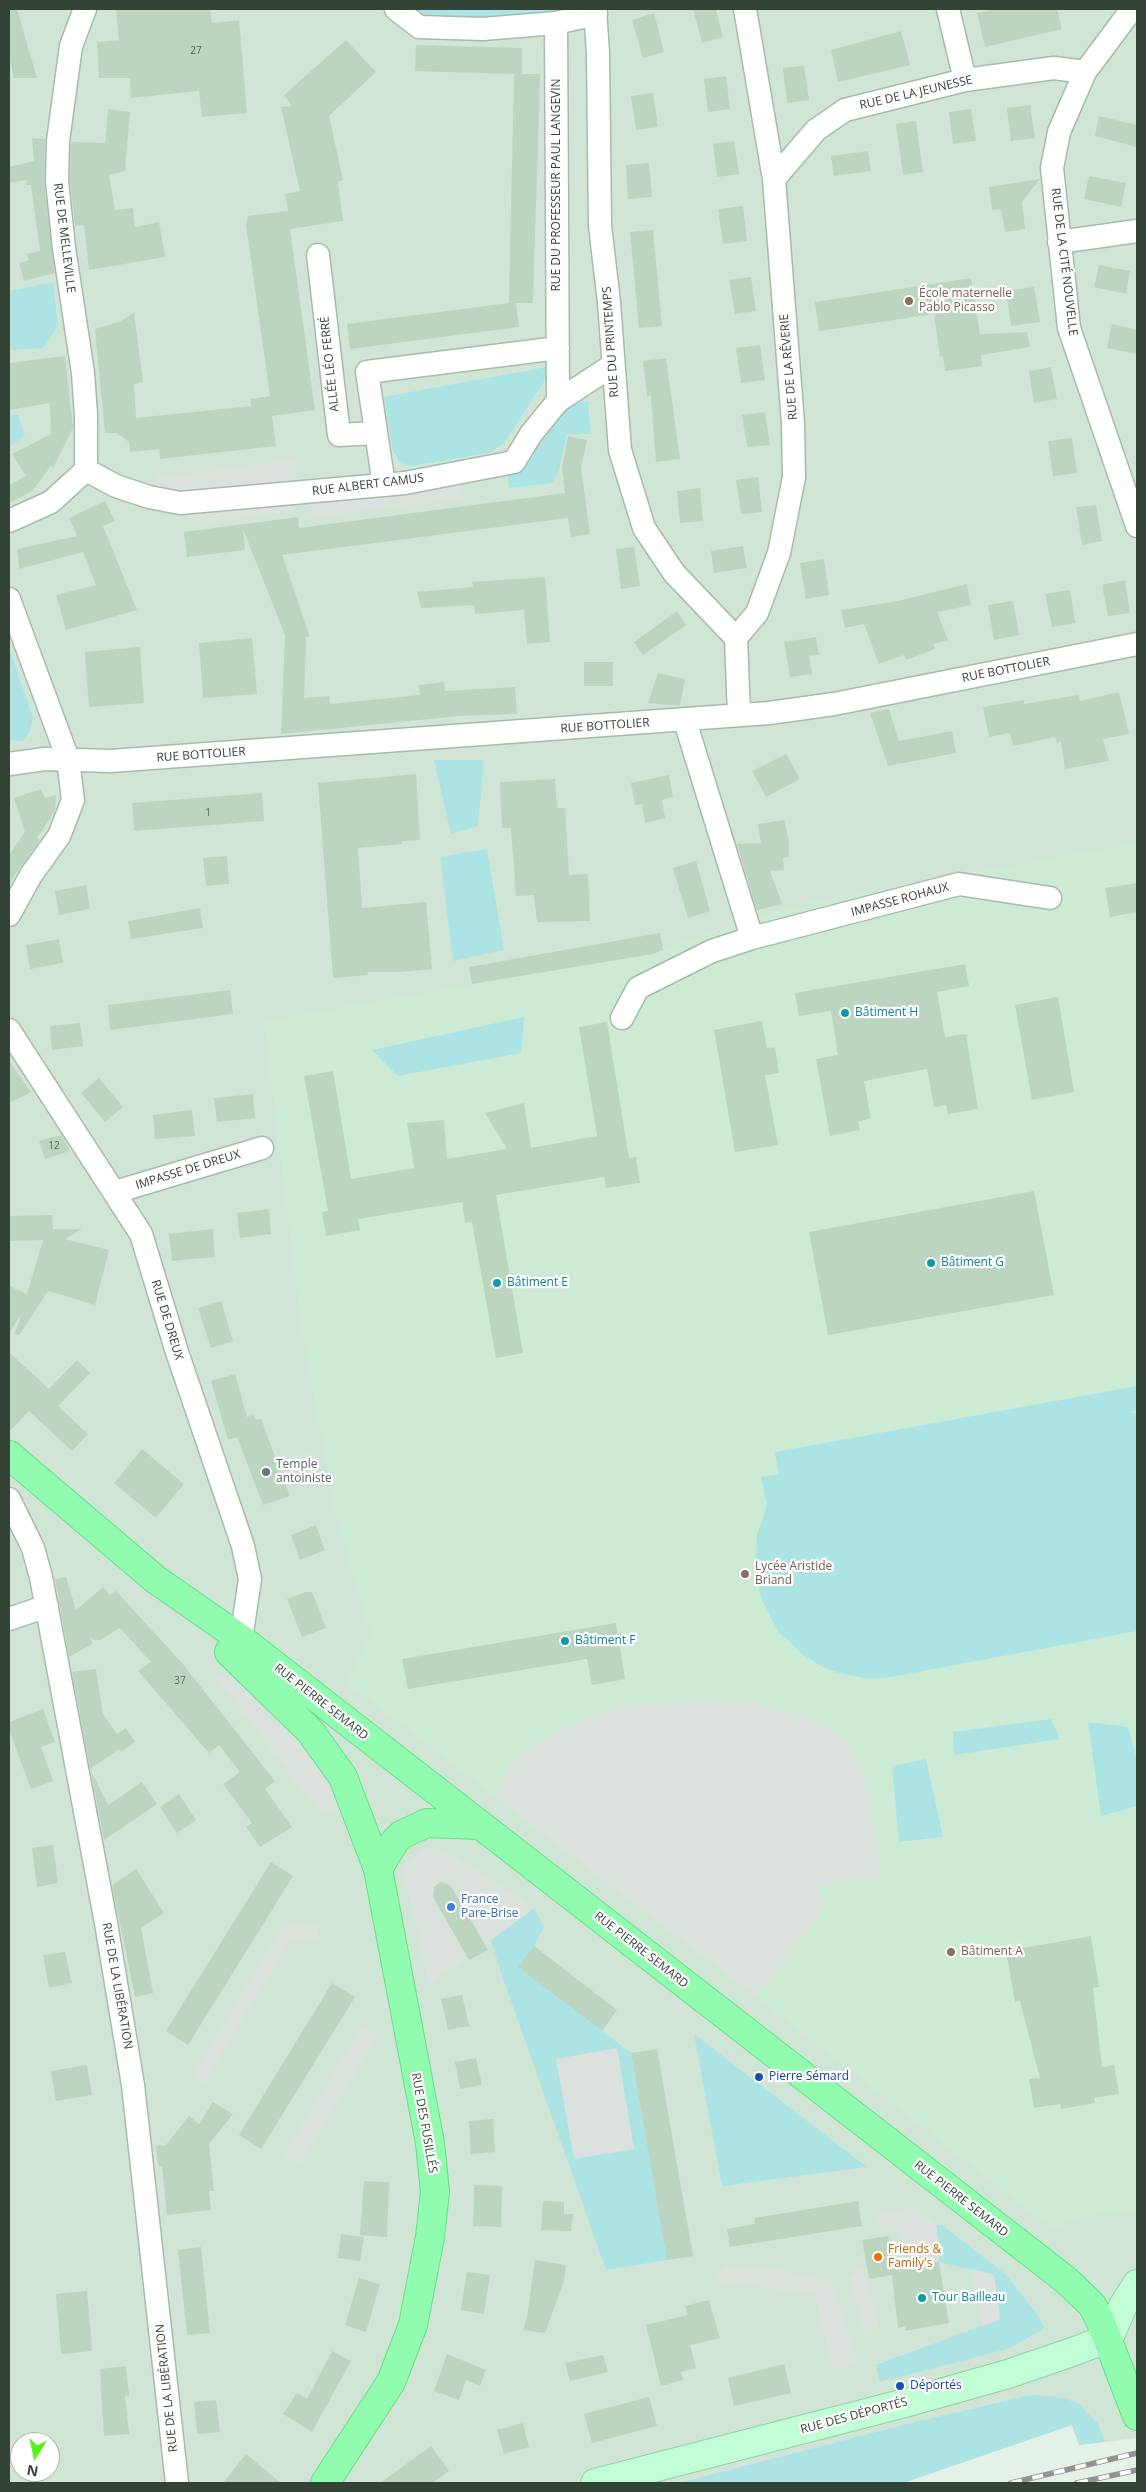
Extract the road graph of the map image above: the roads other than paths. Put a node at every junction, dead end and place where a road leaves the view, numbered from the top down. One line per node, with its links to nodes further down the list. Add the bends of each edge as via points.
1 (85, 9): 18 (street, RUE DE MELLEVILLE, via 71,46 56,181 83,373)
2 (396, 9): 7 (street, via 419,27 483,29)
3 (745, 9): 10 (street, RUE DE LA RÊVERIE)
4 (948, 9): 9 (street)
5 (1132, 9): 8 (street, RUE DE LA CITÉ NOUVELLE)
6 (595, 11): 7 (street); 15 (street, RUE DU PRINTEMPS, via 600,226)
7 (556, 22): 14 (street, RUE DU PROFESSEUR PAUL LANGEVIN)
8 (1086, 72): 9 (street, RUE DE LA JEUNESSE, via 1054,68); 12 (street, RUE DE LA CITÉ NOUVELLE, via 1059,132 1052,168)
9 (965, 80): 10 (street, RUE DE LA JEUNESSE, via 845,110 816,130)
10 (774, 179): 23 (street, RUE DE LA RÊVERIE, via 793,423 794,477 776,562 757,613)
11 (1137, 231): 12 (street)
12 (1059, 242): 21 (street, RUE DE LA CITÉ NOUVELLE, via 1069,328)
13 (318, 255): 17 (street, ALLÉE LÉO FERRÉ, via 338,435)
14 (558, 348): 16 (street, RUE DU PROFESSEUR PAUL LANGEVIN); 17 (street, via 367,372)
15 (613, 365): 16 (street, RUE ALBERT CAMUS); 23 (street, RUE DU PRINTEMPS, via 620,450 644,528 674,573)
16 (558, 401): 19 (street, RUE ALBERT CAMUS, via 531,434 514,462)
17 (376, 433): 19 (street)
18 (86, 470): 19 (street, RUE ALBERT CAMUS, via 148,498 180,503); 20 (street, via 50,502)
19 (384, 485)
20 (9, 521)
21 (1137, 526)
22 (9, 599): 27 (street)
23 (736, 638): 25 (street)
24 (1137, 644): 25 (street, RUE BOTTOLIER, via 834,704)
25 (739, 715): 26 (street, RUE BOTTOLIER)
26 (685, 721): 27 (street, RUE BOTTOLIER, via 111,762); 31 (street)
27 (68, 759): 28 (street, RUE BOTTOLIER); 30 (street, via 73,800 60,836 31,875)
28 (9, 764)
29 (1050, 898): 31 (street, IMPASSE ROHAUX, via 959,884)
30 (9, 914)
31 (752, 938): 32 (street, IMPASSE ROHAUX, via 712,951 638,988)
32 (622, 1018)
33 (9, 1030): 35 (street, RUE DE DREUX)
34 (262, 1148): 35 (street, IMPASSE DE DREUX)
35 (115, 1192): 41 (street, RUE DE DREUX, via 142,1234 177,1352 243,1546 250,1579)
36 (9, 1456): 38 (main road, RUE PIERRE SEMARD)
37 (9, 1499): 39 (street, RUE DE LA LIBÉRATION, via 33,1548)
38 (155, 1579): 41 (main road, RUE PIERRE SEMARD); 42 (main road, RUE PIERRE SEMARD, via 287,1706 310,1731)
39 (47, 1606): 40 (street); 49 (street, RUE DE LA LIBÉRATION, via 133,2085)
40 (9, 1619)
41 (241, 1639): 43 (main road, RUE PIERRE SEMARD)
42 (343, 1777): 44 (main road, RUE DES FUSILLÉS)
43 (480, 1825): 44 (main road, via 426,1824 395,1841); 46 (main road, RUE PIERRE SEMARD, via 1066,2280)
44 (378, 1869): 50 (main road, RUE DES FUSILLÉS, via 430,2143 435,2192 413,2325 391,2382)
45 (1130, 2295): 46 (main road, via 1115,2308); 47 (main road)
46 (1092, 2305): 47 (main road, RUE PIERRE SEMARD)
47 (1108, 2338): 48 (main road, RUE PIERRE SEMARD); 51 (main road, RUE DES DÉPORTÉS, via 1008,2374)
48 (1137, 2416)
49 (177, 2483)
50 (325, 2483)
51 (595, 2483)

